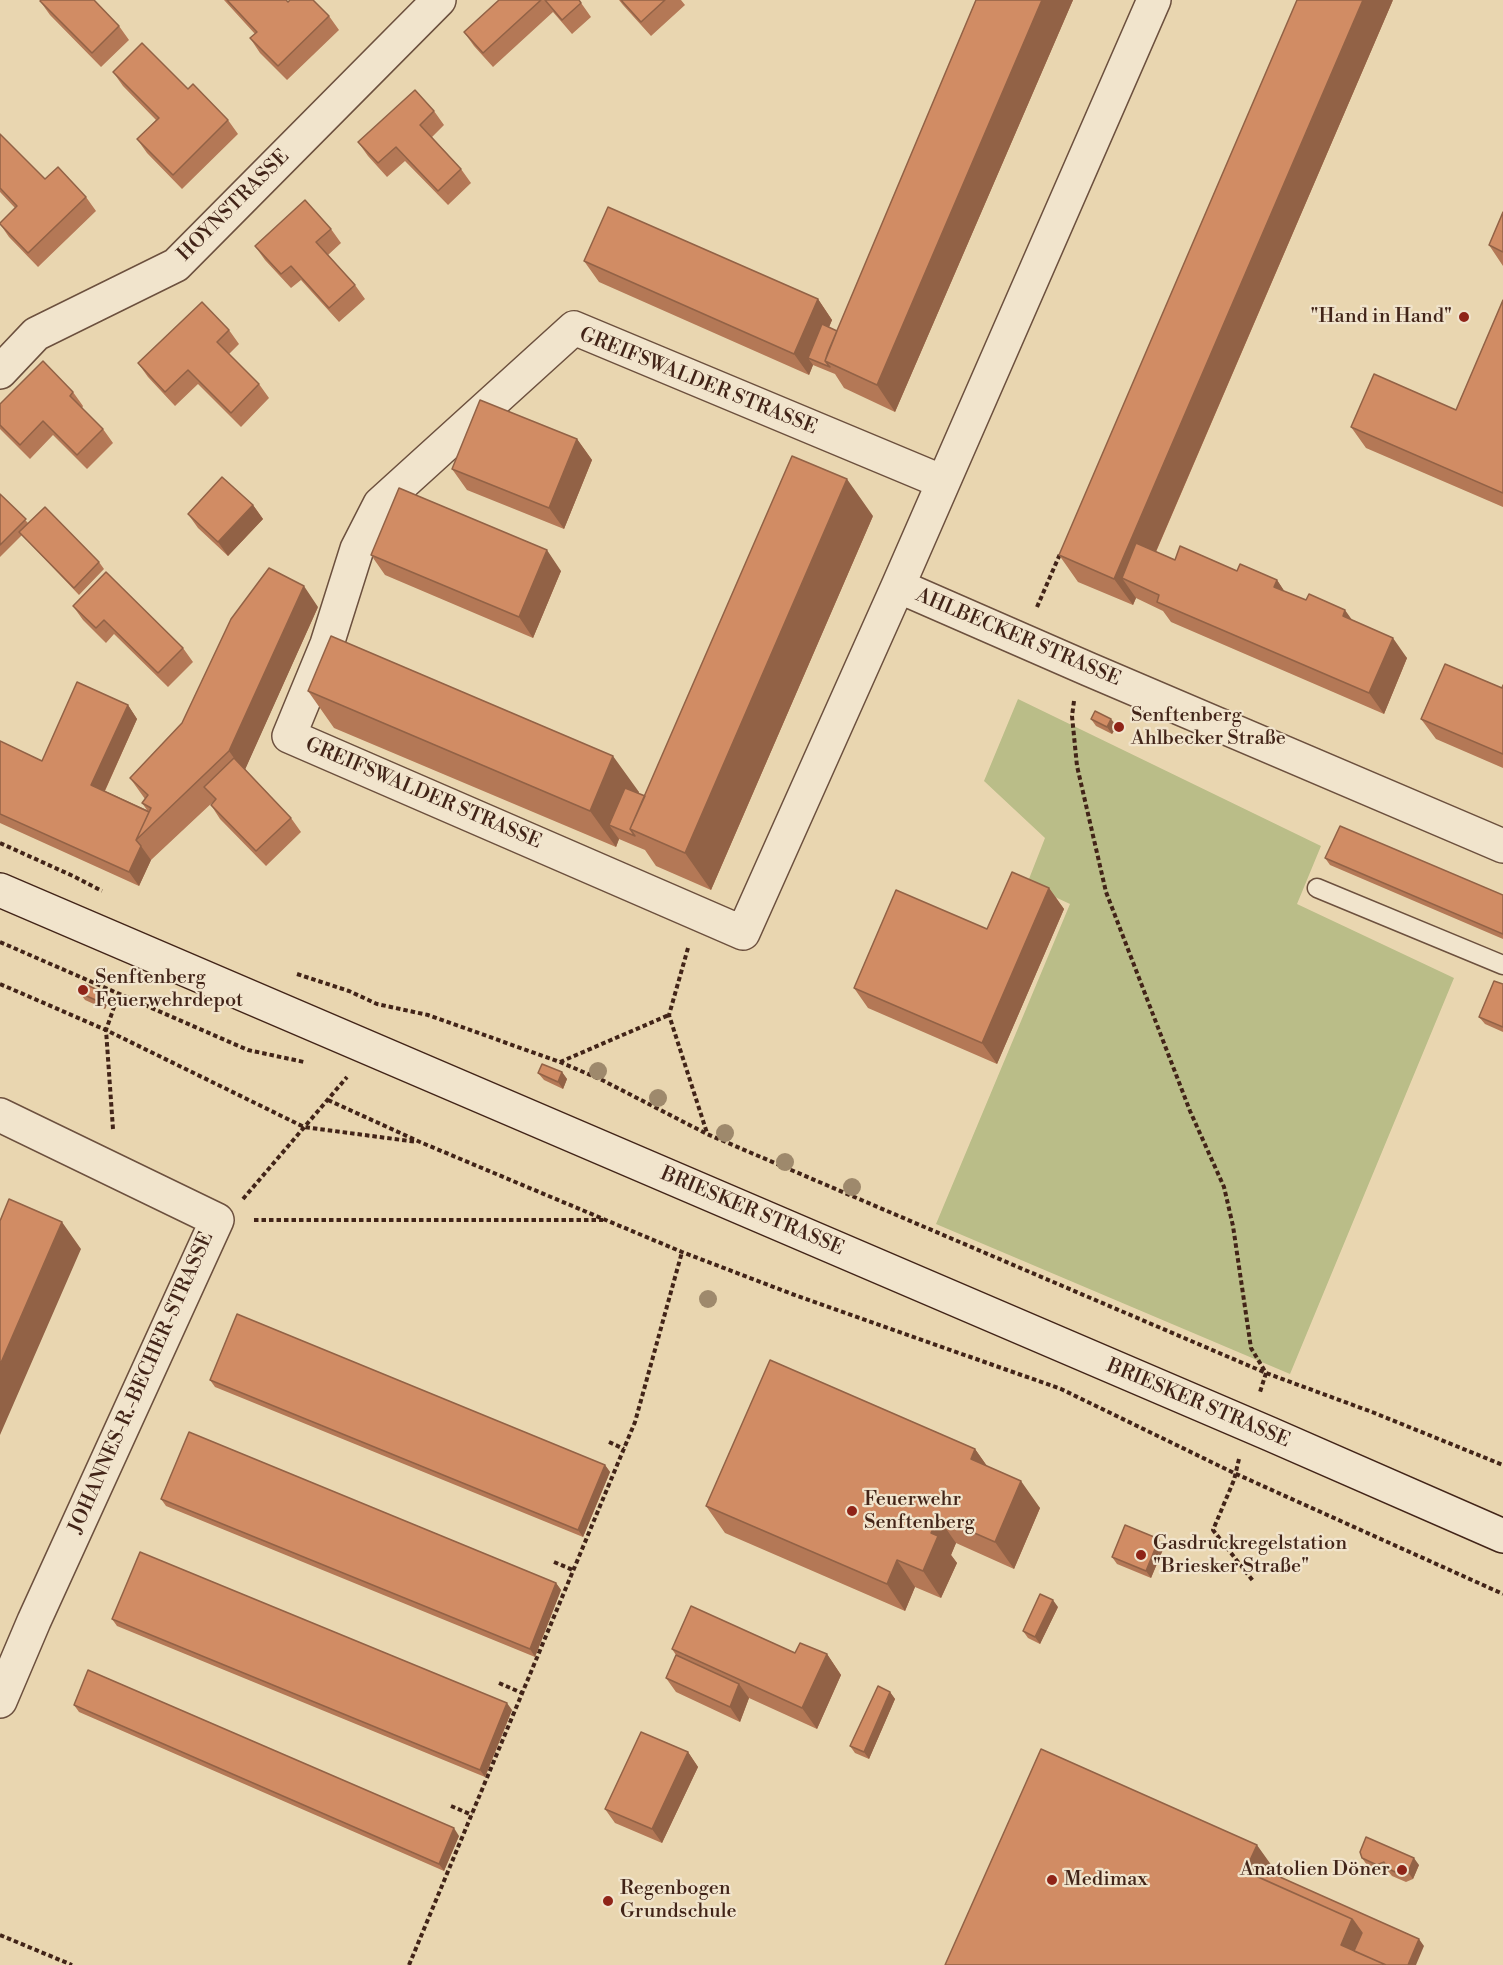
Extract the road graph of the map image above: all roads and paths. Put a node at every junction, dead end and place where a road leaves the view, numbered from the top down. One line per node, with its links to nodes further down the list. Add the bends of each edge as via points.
1 (439, 0): 3 (street, HOYNSTRASSE, via 176,265 36,334)
2 (1154, 0): 4 (street, GREIFSWALDER STRASSE)
3 (0, 372)
4 (943, 482): 6 (street, GREIFSWALDER STRASSE); 14 (street, GREIFSWALDER STRASSE, via 574,328 380,504 357,549 327,644 289,736)
5 (1061, 553): 7 (path)
6 (898, 586): 7 (street, AHLBECKER STRASSE); 14 (street, GREIFSWALDER STRASSE, via 743,933)
7 (1023, 639): 8 (street, AHLBECKER STRASSE)
8 (1088, 669): 10 (street, AHLBECKER STRASSE); 34 (path, via 1073,703 1072,716 1077,766 1106,892 1190,1111 1224,1187 1251,1348)
9 (0, 843): 13 (path)
10 (1503, 846)
11 (1317, 888): 16 (lane)
12 (0, 890): 39 (street, BRIESKER STRASSE)
13 (104, 892)
14 (698, 912): 20 (path)
15 (0, 942): 19 (path)
16 (1503, 965)
17 (289, 972): 22 (path, via 376,1004 428,1015)
18 (0, 984): 21 (path)
19 (119, 993): 21 (path); 23 (path, via 248,1050)
20 (669, 1015): 22 (path); 28 (path)
21 (106, 1030): 27 (path); 30 (path)
22 (560, 1062): 28 (path)
23 (305, 1063)
24 (337, 1075): 25 (path, via 346,1080)
25 (328, 1100): 27 (path); 29 (path)
26 (0, 1115): 30 (street, JOHANNES-R.-BECHER-STRASSE)
27 (304, 1127): 29 (path); 31 (path, via 248,1194)
28 (707, 1134): 34 (path)
29 (420, 1142): 32 (path)
30 (117, 1171): 31 (street, JOHANNES-R.-BECHER-STRASSE)
31 (217, 1220): 32 (path); 46 (street, JOHANNES-R.-BECHER-STRASSE)
32 (607, 1220): 33 (path)
33 (682, 1252): 36 (path); 38 (path, via 1061,1389)
34 (1266, 1372): 37 (path)
35 (609, 1442): 36 (path)
36 (624, 1449): 41 (path)
37 (1503, 1465)
38 (1234, 1473): 42 (path, via 1213,1530); 43 (path)
39 (1503, 1536)
40 (554, 1562): 41 (path)
41 (573, 1570): 45 (path)
42 (1253, 1581)
43 (1503, 1594)
44 (499, 1683): 45 (path)
45 (522, 1693): 48 (path)
46 (0, 1701)
47 (451, 1806): 48 (path)
48 (472, 1815): 51 (path)
49 (0, 1935): 50 (path)
50 (72, 1965)
51 (410, 1965)

